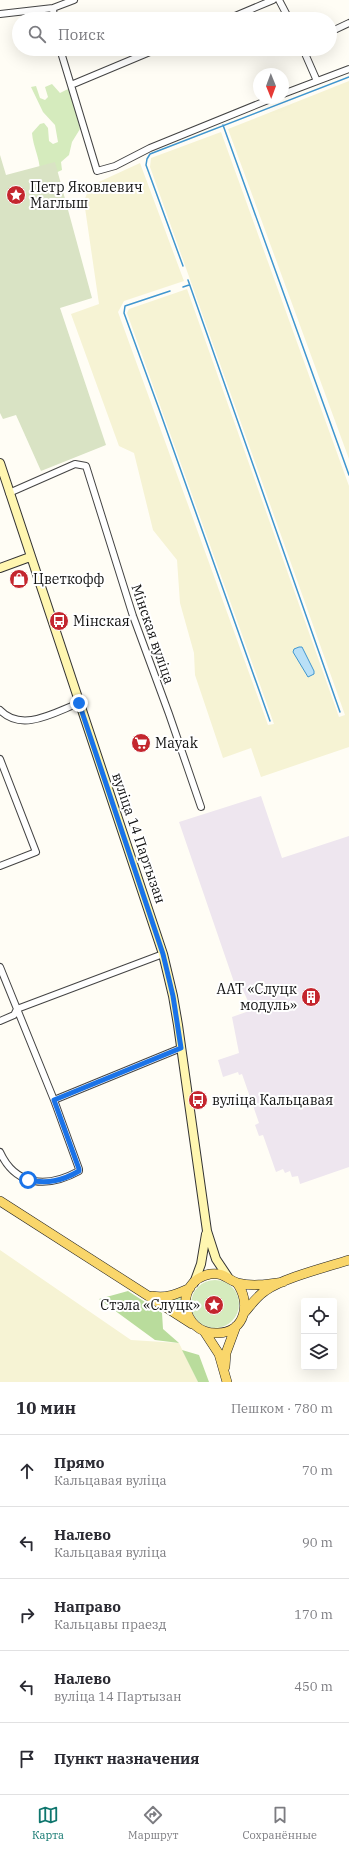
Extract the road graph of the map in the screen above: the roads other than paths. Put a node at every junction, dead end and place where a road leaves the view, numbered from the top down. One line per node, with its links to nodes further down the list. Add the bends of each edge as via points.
1 (74, 0): 4 (street)
2 (273, 0): 7 (street)
3 (279, 0): 8 (street)
4 (53, 8): 5 (street); 6 (street)
5 (18, 12)
6 (53, 12)
7 (245, 12)
8 (285, 12)
9 (12, 13): 10 (street)
10 (0, 14)
11 (349, 24): 12 (street)
12 (337, 29)
13 (62, 56): 18 (street)
14 (140, 56): 18 (street)
15 (306, 56): 17 (street)
16 (349, 69): 17 (street)
17 (317, 81): 19 (street)
18 (71, 85): 20 (street, via 97,171 115,166 150,148)
19 (289, 92)
20 (259, 104)
21 (0, 463): 22 (main road, вуліца 14 Партызан)
22 (9, 493): 23 (main road, вуліца 14 Партызан); 28 (street, Мінская вуліца, via 75,464 86,466 133,616)
23 (30, 557): 24 (main road); 25 (main road, вуліца 14 Партызан)
24 (0, 568)
25 (79, 703): 26 (street, via 31,721 12,720); 30 (main road, вуліца 14 Партызан)
26 (0, 710)
27 (0, 759): 29 (street, via 36,852)
28 (201, 807)
29 (0, 866)
30 (163, 954): 32 (street); 34 (main road, вуліца 14 Партызан)
31 (0, 967): 32 (street)
32 (17, 1009): 33 (street, via 14,1015); 35 (street)
33 (0, 1021)
34 (181, 1048): 35 (street); 38 (main road, вуліца 14 Партызан)
35 (54, 1100): 36 (street, via 79,1171 53,1182 28,1180 7,1166)
36 (0, 1152)
37 (0, 1201): 44 (main road)
38 (207, 1231): 40 (main road, вуліца 14 Партызан, via 216,1259); 43 (main road, вуліца 14 Партызан, via 201,1264)
39 (349, 1260): 41 (main road)
40 (228, 1277): 42 (main road); 43 (main road, via 210,1274)
41 (283, 1282): 42 (main road, via 260,1285); 45 (main road, via 266,1290)
42 (237, 1283): 45 (main road, via 245,1298)
43 (192, 1285): 44 (main road, via 162,1298); 46 (main road, via 185,1304 188,1316)
44 (142, 1293): 46 (main road)
45 (243, 1314): 47 (main road)
46 (195, 1326): 48 (main road)
47 (236, 1326): 48 (main road, via 221,1333); 49 (main road, via 226,1353)
48 (204, 1331): 49 (main road, via 213,1343)
49 (225, 1370): 50 (main road)
50 (228, 1382)

